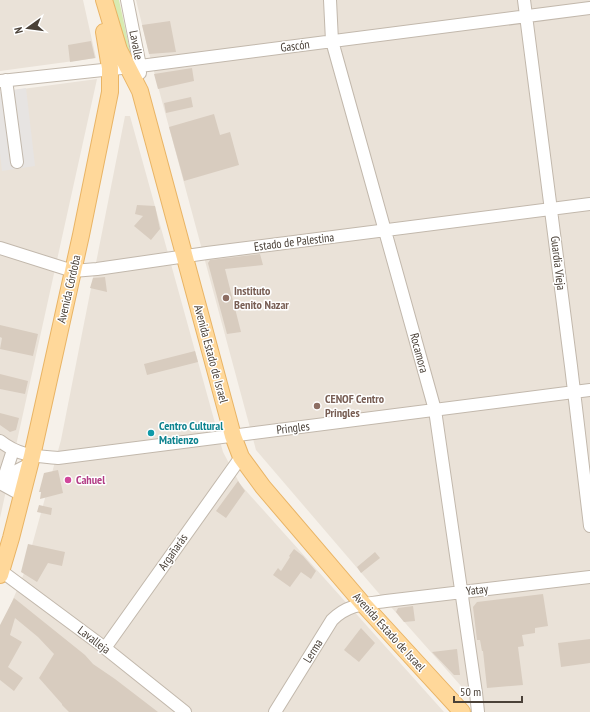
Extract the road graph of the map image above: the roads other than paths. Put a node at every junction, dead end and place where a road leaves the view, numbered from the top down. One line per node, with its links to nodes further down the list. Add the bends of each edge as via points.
1 (99, 0): 10 (main road, Avenida Córdoba)
2 (104, 0): 9 (main road, via 119,50)
3 (127, 0): 9 (street, Lavalle)
4 (330, 0): 8 (street, Rocamora)
5 (524, 0): 7 (street, Guardia Vieja)
6 (590, 8): 7 (street, Gascón)
7 (526, 16): 8 (street, Gascón); 14 (street, Guardia Vieja)
8 (332, 41): 9 (street, Gascón); 15 (street, Rocamora)
9 (133, 66): 10 (street, Gascón); 17 (main road, Avenida Estado de Israel)
10 (110, 68): 11 (street, Gascón); 18 (main road, Avenida Córdoba, via 110,92)
11 (3, 81): 12 (street)
12 (17, 162)
13 (590, 204): 14 (street, Estado de Palestina)
14 (551, 209): 15 (street, Estado de Palestina); 20 (street, Guardia Vieja)
15 (385, 230): 17 (street, Estado de Palestina); 21 (street, Rocamora)
16 (0, 248): 18 (street, Estado de Palestina)
17 (185, 257): 18 (street, Estado de Palestina); 22 (main road, Avenida Estado de Israel)
18 (73, 271): 26 (main road, Avenida Córdoba)
19 (590, 390): 20 (street, Pringles)
20 (574, 392): 21 (street, Pringles); 28 (street, Guardia Vieja)
21 (435, 410): 22 (street, Pringles); 31 (street, Rocamora)
22 (233, 436): 25 (main road, Avenida Estado de Israel); 26 (street, Pringles)
23 (0, 441): 24 (street, Pringles)
24 (13, 450): 26 (street, Pringles); 27 (street, via 2,484)
25 (241, 457): 32 (main road, Avenida Estado de Israel, via 263,487); 33 (street, Argañarás)
26 (31, 460): 27 (main road, Avenida Córdoba)
27 (18, 492): 29 (main road, Avenida Córdoba)
28 (590, 526)
29 (1, 572): 33 (street, Lavalleja)
30 (590, 577): 31 (street, Yatay)
31 (461, 592): 32 (street, Yatay); 37 (street, Rocamora)
32 (363, 604): 35 (street, Lerma, via 346,608 332,620); 36 (main road, Avenida Estado de Israel)
33 (106, 648): 34 (street, Lavalleja)
34 (185, 712)
35 (275, 712)
36 (462, 712)
37 (478, 712)

